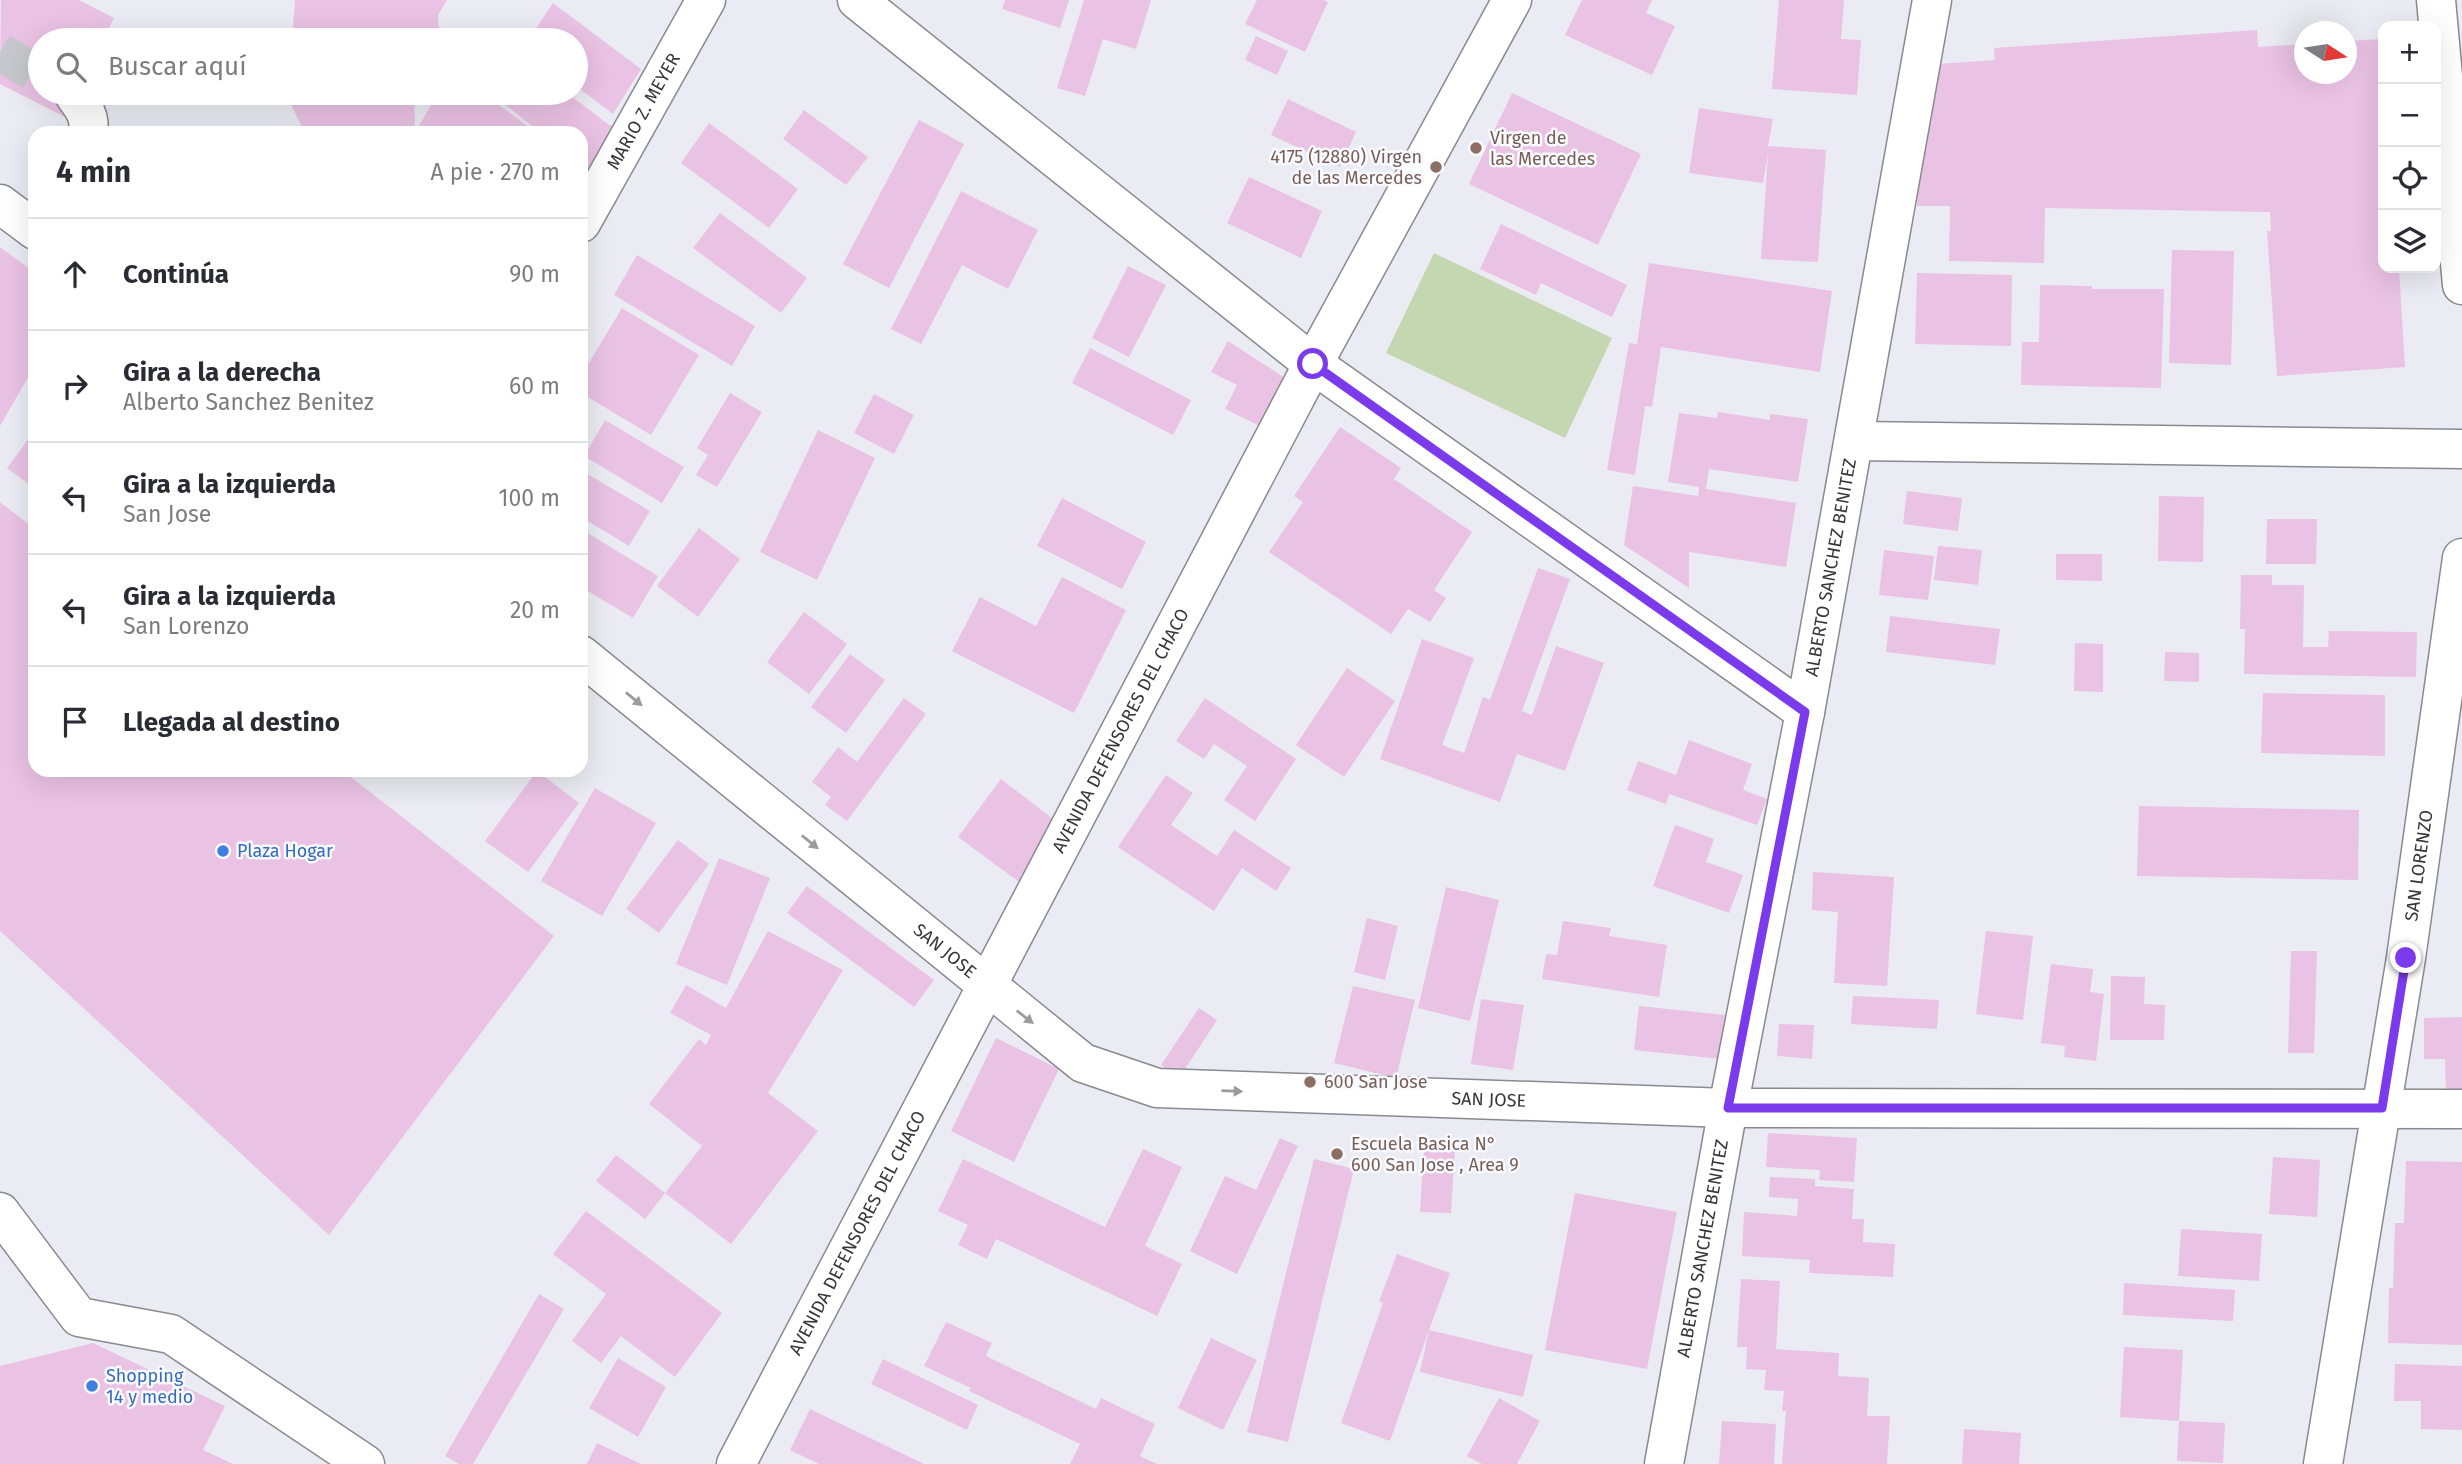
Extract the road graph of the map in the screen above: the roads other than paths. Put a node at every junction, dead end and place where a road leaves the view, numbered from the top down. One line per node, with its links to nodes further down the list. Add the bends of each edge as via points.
1 (706, 0): 9 (street, MARIO Z. MEYER)
2 (857, 0): 12 (street)
3 (1512, 0): 12 (street, AVENIDA DEFENSORES DEL CHACO)
4 (1932, 0): 13 (street, ALBERTO SANCHEZ BENITEZ)
5 (2436, 0): 11 (street)
6 (82, 105): 7 (street)
7 (89, 126)
8 (0, 204): 10 (street)
9 (588, 211)
10 (28, 224)
11 (2462, 285)
12 (1313, 364): 17 (street); 18 (street, AVENIDA DEFENSORES DEL CHACO)
13 (1854, 441): 14 (street); 17 (street, ALBERTO SANCHEZ BENITEZ)
14 (2462, 449)
15 (2462, 558): 20 (street, SAN LORENZO)
16 (588, 661): 18 (street, SAN JOSE, one-way to 18)
17 (1805, 712): 19 (street, ALBERTO SANCHEZ BENITEZ)
18 (987, 987): 19 (street, SAN JOSE, one-way to 19, via 1083,1063 1157,1088); 24 (street, AVENIDA DEFENSORES DEL CHACO)
19 (1728, 1108): 20 (street, SAN JOSE); 25 (street, ALBERTO SANCHEZ BENITEZ)
20 (2382, 1108): 21 (street, SAN JOSE); 26 (street, SAN LORENZO)
21 (2462, 1109)
22 (0, 1212): 23 (street, via 79,1317 171,1334)
23 (365, 1464)
24 (736, 1464)
25 (1664, 1464)
26 (2323, 1464)

